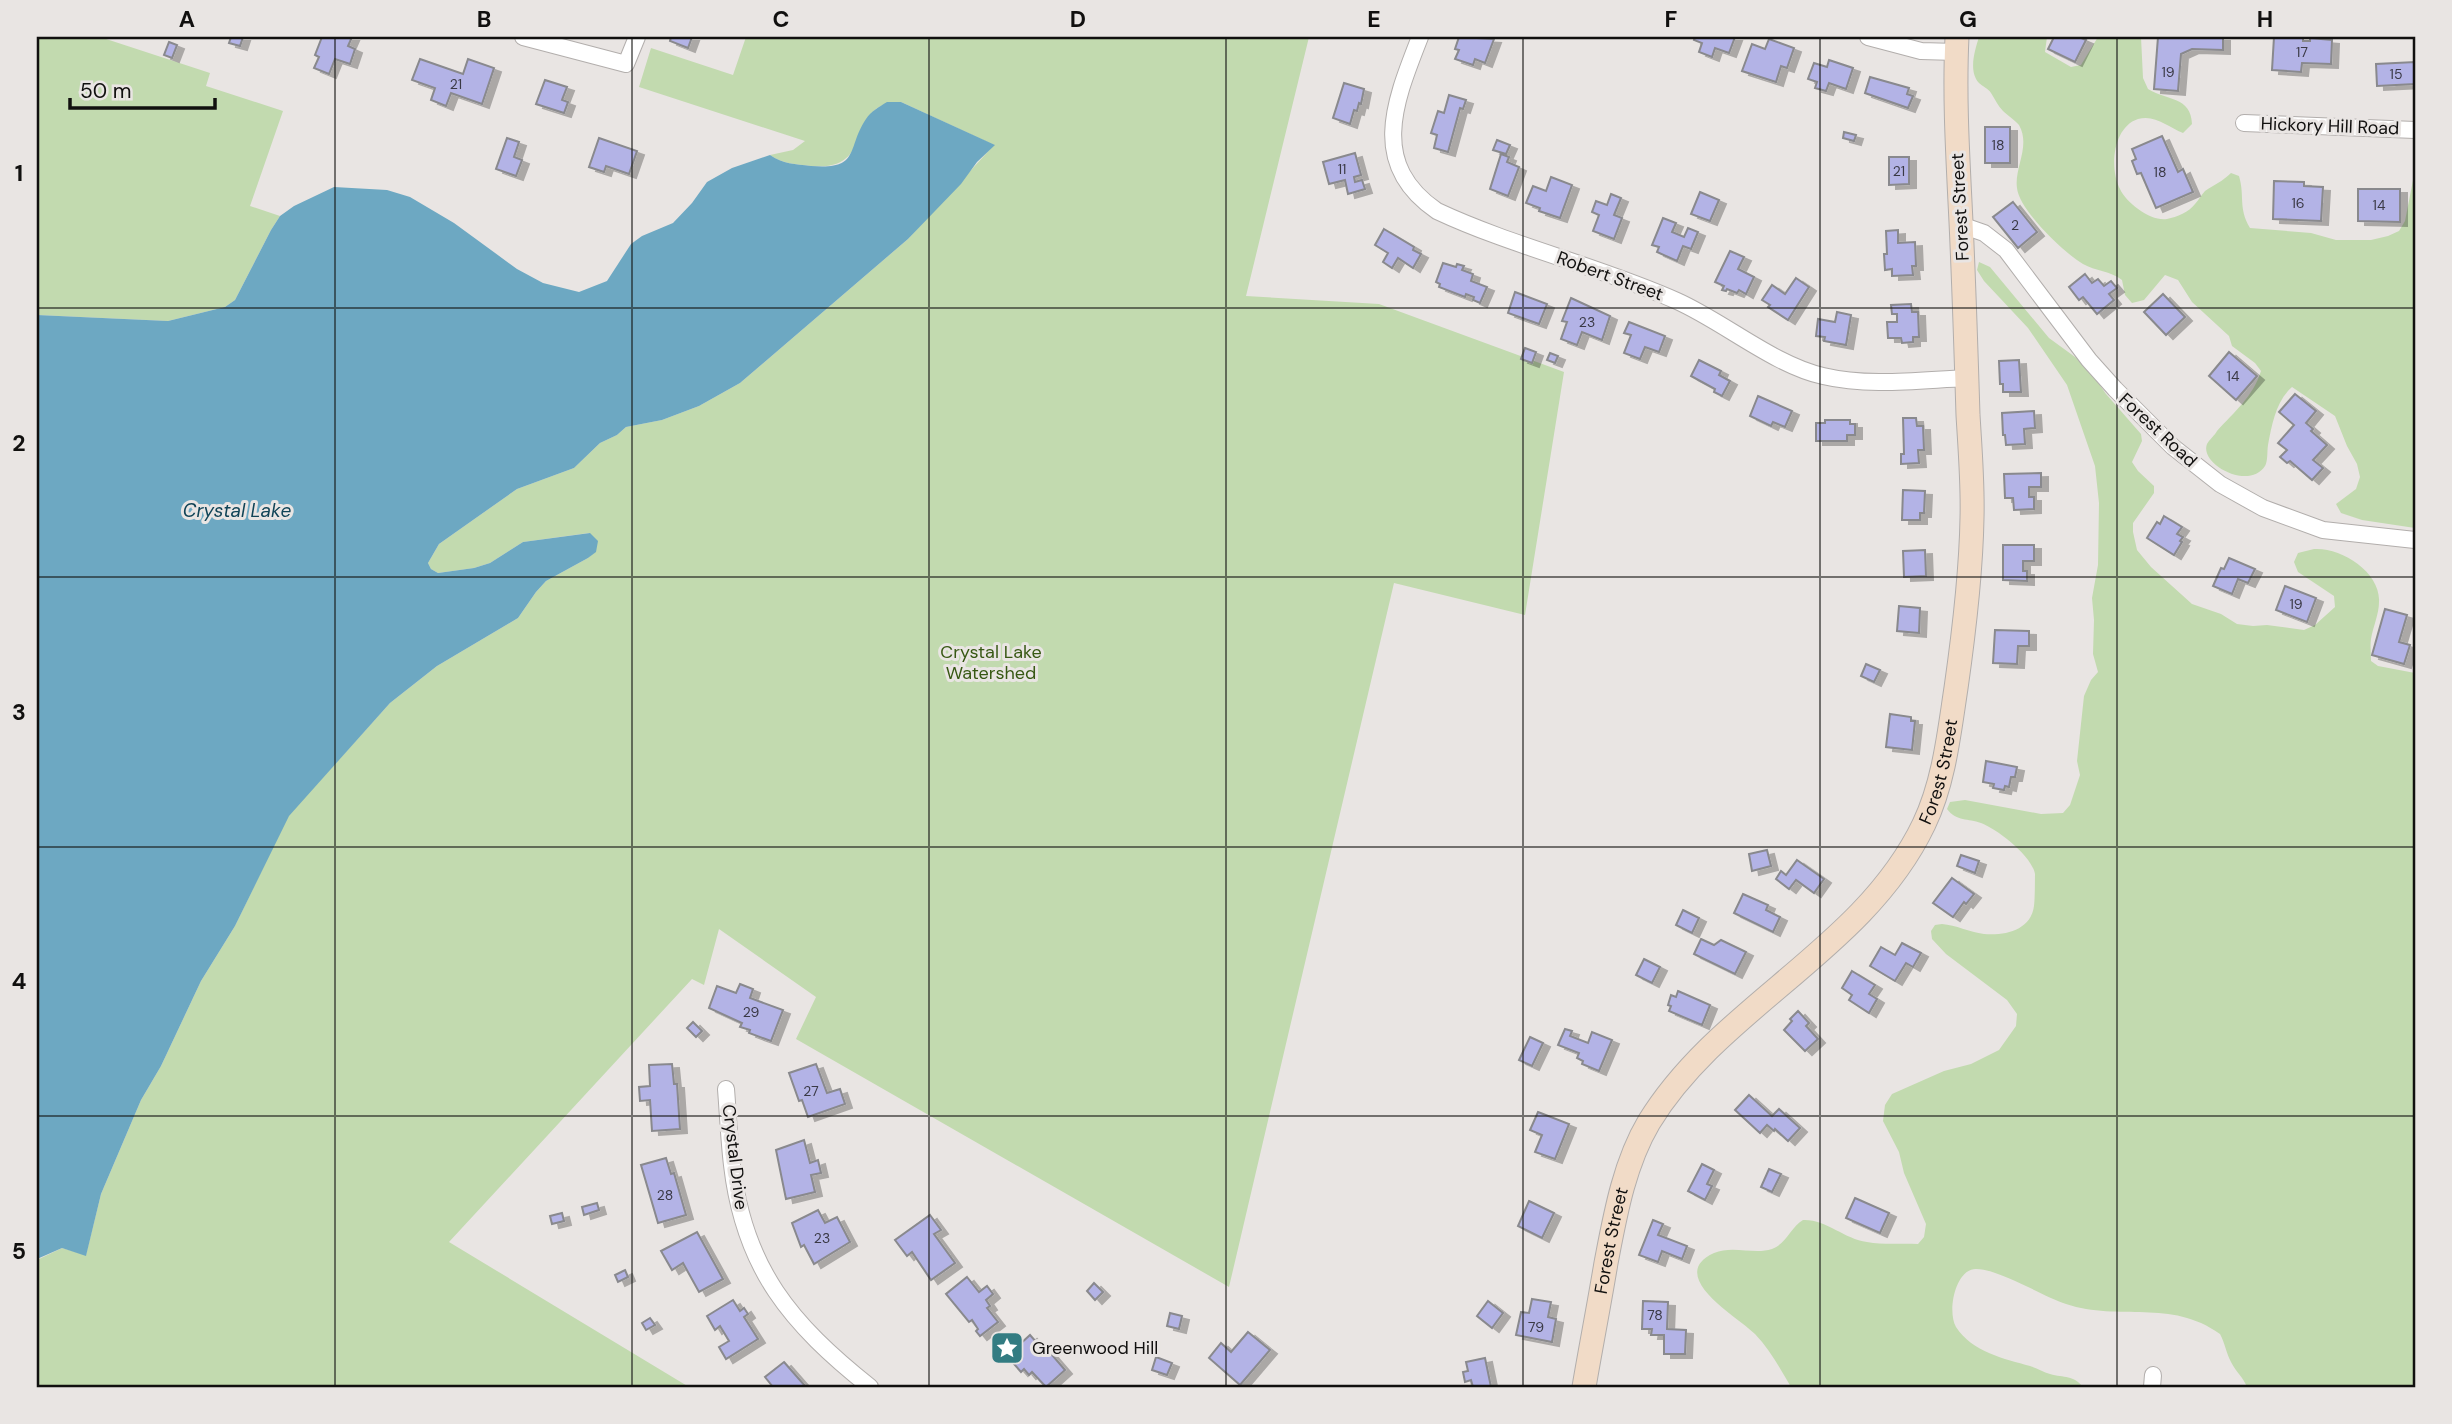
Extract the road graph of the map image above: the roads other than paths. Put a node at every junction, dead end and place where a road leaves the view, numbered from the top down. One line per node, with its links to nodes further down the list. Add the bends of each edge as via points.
1 (523, 37): 2 (street, via 626,64)
2 (637, 37)
3 (1420, 37): 9 (street, Robert Street, via 1397,107 1393,145 1407,186 1437,211 1674,299 1793,366 1816,374 1859,380)
4 (1868, 37): 5 (street, via 1907,49)
5 (1956, 44): 8 (main road, Forest Street)
6 (2244, 123): 7 (street, Hickory Hill Road)
7 (2415, 130)
8 (1961, 225): 9 (main road, Forest Street); 10 (street, Forest Road, via 1984,233 2006,250 2115,389 2173,447 2220,484 2263,508 2323,530)
9 (1967, 378): 13 (main road, Forest Street, via 1973,513 1969,575 1947,746 1933,804 1904,861 1878,894 1695,1066 1646,1127 1630,1163 1617,1212)
10 (2415, 540)
11 (726, 1089): 12 (street, Crystal Drive, via 737,1193 761,1268 799,1324)
12 (870, 1387)
13 (1584, 1387)

